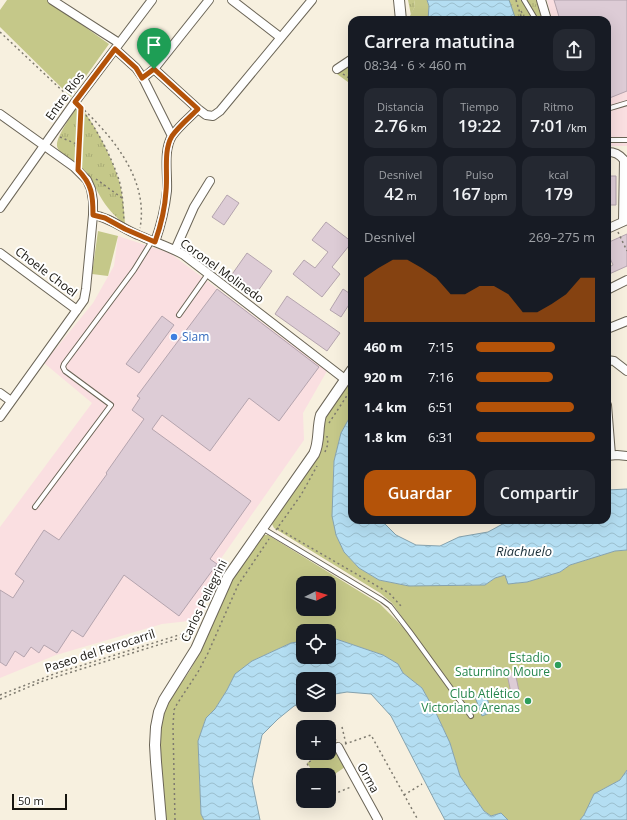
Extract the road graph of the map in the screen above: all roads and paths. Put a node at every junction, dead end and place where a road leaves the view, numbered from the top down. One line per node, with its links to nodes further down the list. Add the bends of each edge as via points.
1 (52, 0): 18 (street)
2 (152, 0): 18 (street, Entre Ríos)
3 (209, 0): 20 (street)
4 (232, 0): 17 (street)
5 (312, 0): 17 (street)
6 (399, 0): 11 (street)
7 (516, 0): 10 (path)
8 (524, 0): 14 (lane)
9 (541, 0): 15 (street)
10 (520, 10): 12 (path); 13 (path)
11 (401, 16)
12 (521, 16)
13 (524, 16)
14 (534, 16)
15 (546, 16)
16 (0, 32): 25 (path)
17 (280, 37): 27 (street, via 220,111 210,116)
18 (117, 46): 23 (street); 25 (street, Entre Ríos)
19 (348, 62): 21 (street)
20 (154, 69): 23 (street); 27 (street)
21 (337, 69): 22 (path)
22 (348, 77)
23 (142, 78): 30 (street)
24 (627, 103): 26 (lane)
25 (78, 105): 29 (street, Entre Ríos); 33 (path); 39 (path, via 98,133 119,180); 47 (path, via 100,125 117,146 136,182 141,211)
26 (611, 108)
27 (198, 109): 30 (street)
28 (0, 114): 34 (street)
29 (53, 134): 33 (path); 34 (street, Entre Ríos)
30 (172, 136): 48 (street, via 168,150 165,206)
31 (611, 140): 32 (lane)
32 (627, 140)
33 (79, 146): 36 (path)
34 (44, 147): 36 (street); 41 (street, Entre Ríos)
35 (611, 152): 40 (street, via 621,155 624,160)
36 (78, 170): 42 (street, via 91,189)
37 (91, 176): 39 (path)
38 (210, 181): 49 (street, via 194,207)
39 (123, 199): 46 (path)
40 (625, 204): 43 (street)
41 (0, 208)
42 (93, 215): 46 (street, Coronel Molinedo, via 105,218); 55 (street, via 85,295)
43 (625, 221): 44 (street)
44 (615, 225): 45 (street); 50 (path)
45 (611, 227)
46 (125, 229): 47 (street, Coronel Molinedo)
47 (138, 235): 48 (street, Coronel Molinedo)
48 (154, 242): 49 (street, Coronel Molinedo); 73 (lane, via 64,364 65,371 111,405)
49 (175, 250): 52 (street, Coronel Molinedo)
50 (627, 251)
51 (0, 253): 55 (street, Choele Choel)
52 (209, 274): 56 (lane); 61 (street, Coronel Molinedo)
53 (627, 280): 54 (street)
54 (611, 288)
55 (77, 310): 65 (street)
56 (179, 316)
57 (627, 321): 58 (street)
58 (611, 327)
59 (611, 361): 60 (street)
60 (627, 371)
61 (348, 383)
62 (348, 385): 74 (street, Carlos Pellegrini, via 321,416 314,454)
63 (348, 386): 67 (path)
64 (0, 393): 65 (street)
65 (11, 401): 66 (street)
66 (0, 417)
67 (327, 428)
68 (327, 433): 69 (path, via 328,444)
69 (323, 455)
70 (611, 455): 71 (street)
71 (627, 456)
72 (319, 462): 75 (path, via 301,495)
73 (35, 507)
74 (262, 528): 76 (lane); 78 (street, Carlos Pellegrini, via 228,577)
75 (277, 528): 76 (path); 77 (path, via 389,593)
76 (272, 534): 81 (lane, via 390,606); 93 (path, via 238,584 208,653 174,710)
77 (401, 606)
78 (206, 628): 79 (path, Paseo del Ferrocarril, via 54,674); 80 (path, via 43,681); 92 (street, Carlos Pellegrini, via 159,712 156,727 156,762)
79 (0, 696)
80 (0, 699)
81 (471, 716)
82 (342, 727): 84 (path)
83 (336, 741): 85 (path)
84 (346, 744): 85 (path); 91 (path, via 371,735)
85 (338, 747): 88 (street, Orma)
86 (311, 760): 87 (path, via 307,762)
87 (309, 768)
88 (358, 784): 90 (path); 94 (street, Orma)
89 (422, 784): 91 (path)
90 (336, 793)
91 (404, 795): 95 (path)
92 (161, 820)
93 (175, 820)
94 (378, 820)
95 (418, 820)

